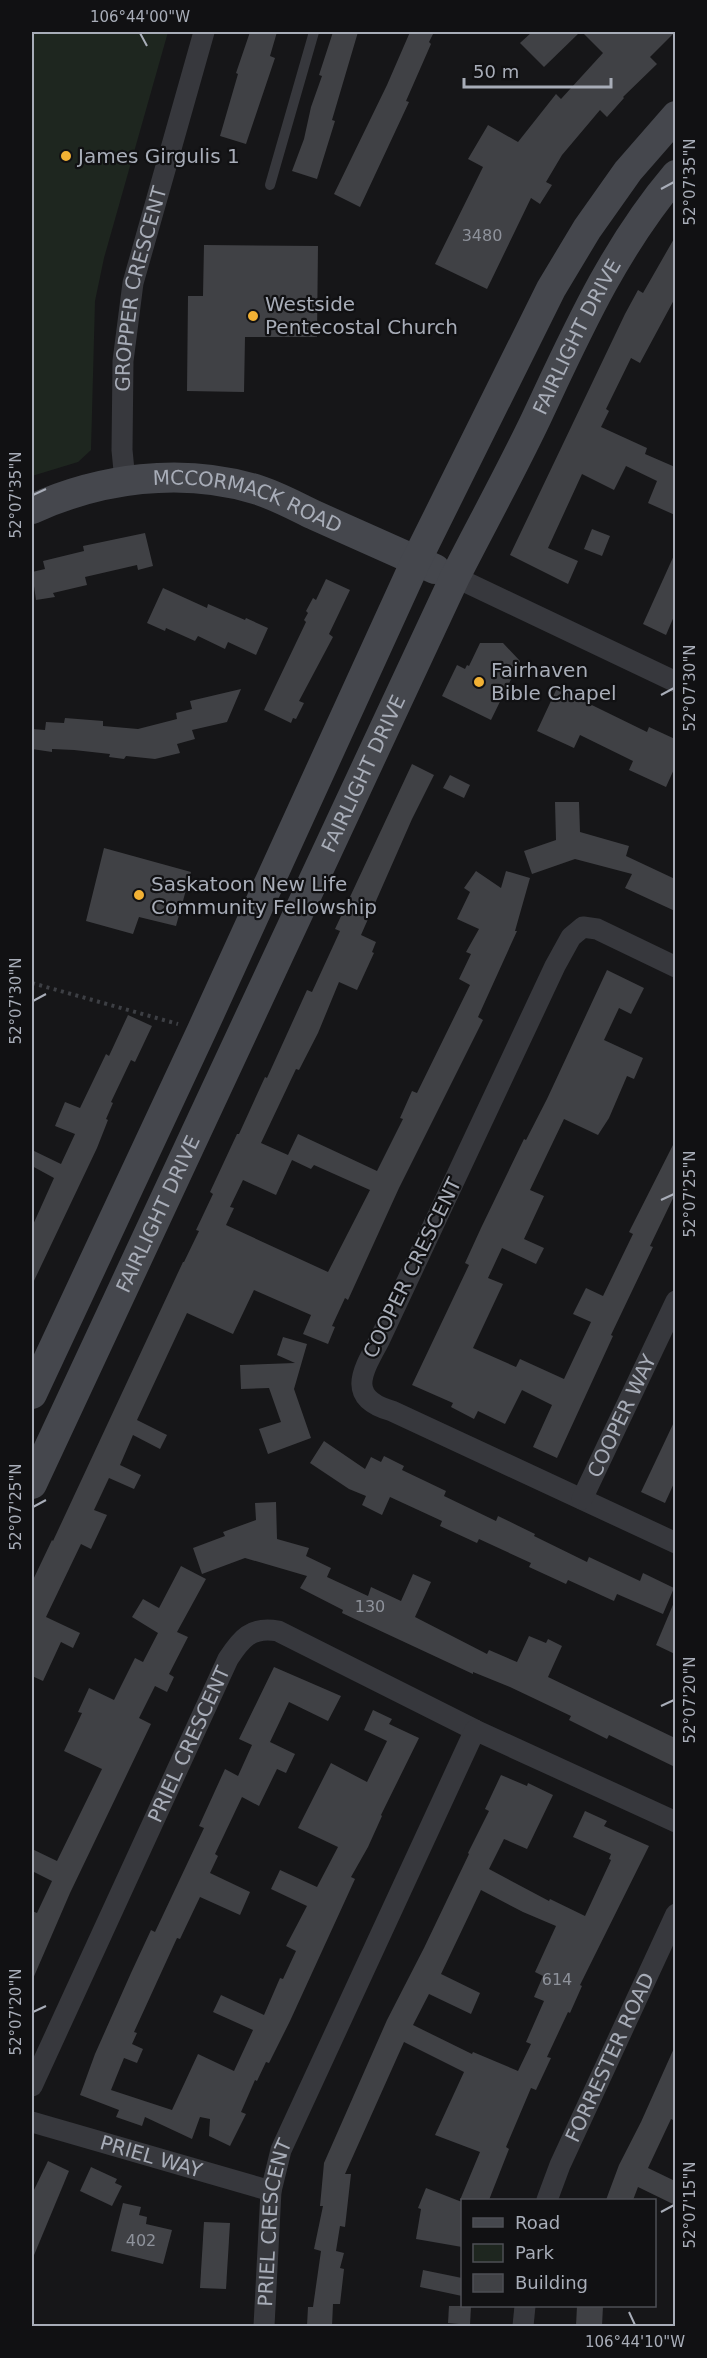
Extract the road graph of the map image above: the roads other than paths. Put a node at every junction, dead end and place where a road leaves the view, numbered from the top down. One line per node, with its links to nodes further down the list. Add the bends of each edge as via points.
1 (204, 32): 6 (street, GROPPER CRESCENT, via 133,283 123,361)
2 (314, 32): 5 (lane)
3 (675, 116): 8 (main road, FAIRLIGHT DRIVE, via 628,171 550,289)
4 (675, 175): 9 (main road, FAIRLIGHT DRIVE, via 636,226 596,292)
5 (270, 185)
6 (124, 481): 7 (main road, MCCORMACK ROAD, via 76,491); 8 (main road, MCCORMACK ROAD, via 191,478 257,490)
7 (32, 509)
8 (416, 561): 9 (main road, MCCORMACK ROAD); 13 (main road, FAIRLIGHT DRIVE)
9 (455, 577): 10 (street); 14 (main road, FAIRLIGHT DRIVE)
10 (675, 682)
11 (675, 967): 15 (street, COOPER CRESCENT, via 597,929 583,927 571,937 361,1374 364,1395 376,1406)
12 (675, 1301): 15 (street, COOPER WAY)
13 (32, 1394)
14 (32, 1484)
15 (582, 1499): 16 (street, COOPER CRESCENT)
16 (675, 1543)
17 (475, 1730): 18 (street, PRIEL CRESCENT); 20 (street, PRIEL CRESCENT, via 278,1631 259,1631 242,1639 228,1659); 22 (street, PRIEL CRESCENT, via 281,2150)
18 (675, 1821)
19 (675, 1914): 23 (street, FORRESTER ROAD)
20 (32, 2086)
21 (32, 2122): 22 (street, PRIEL WAY)
22 (271, 2191): 25 (street, PRIEL CRESCENT)
23 (547, 2199)
24 (525, 2307): 26 (street)
25 (264, 2326)
26 (523, 2326)

